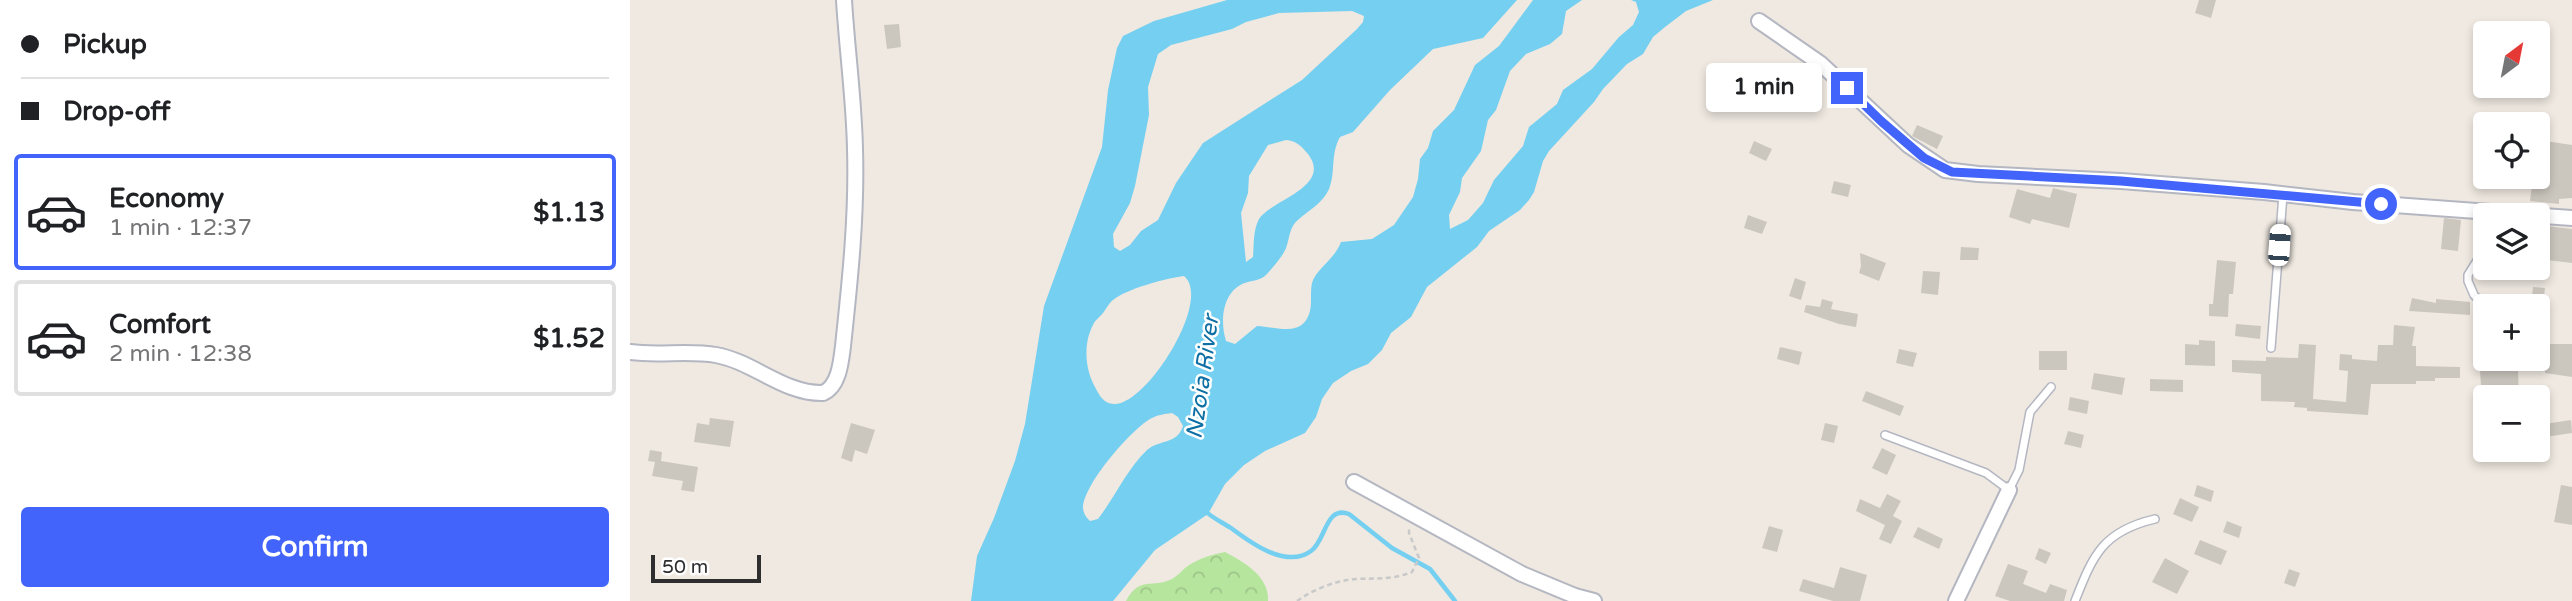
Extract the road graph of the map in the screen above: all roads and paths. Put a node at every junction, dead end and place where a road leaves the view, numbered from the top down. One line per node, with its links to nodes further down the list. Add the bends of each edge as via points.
1 (844, 0): 10 (street, via 855,129 855,199 843,346 832,387 823,393 799,389 717,355)
2 (1759, 21): 3 (street, via 1821,64 1908,145 1945,170)
3 (2283, 194): 4 (street); 9 (lane)
4 (2473, 209)
5 (2550, 216): 6 (street)
6 (2572, 218)
7 (2473, 267): 8 (lane, via 2468,281)
8 (2474, 294)
9 (2271, 348)
10 (630, 352)
11 (2052, 387): 14 (lane, via 2030,412 2019,470)
12 (1885, 435): 14 (lane, via 1986,473)
13 (1354, 482): 15 (street)
14 (2009, 490): 19 (street)
15 (1413, 513): 17 (path, via 1409,533 1419,558 1412,572 1388,579 1352,579); 18 (street, via 1522,573)
16 (2155, 519): 20 (lane, via 2113,535 2097,552)
17 (1297, 601)
18 (1594, 601)
19 (1956, 601)
20 (2075, 601)

